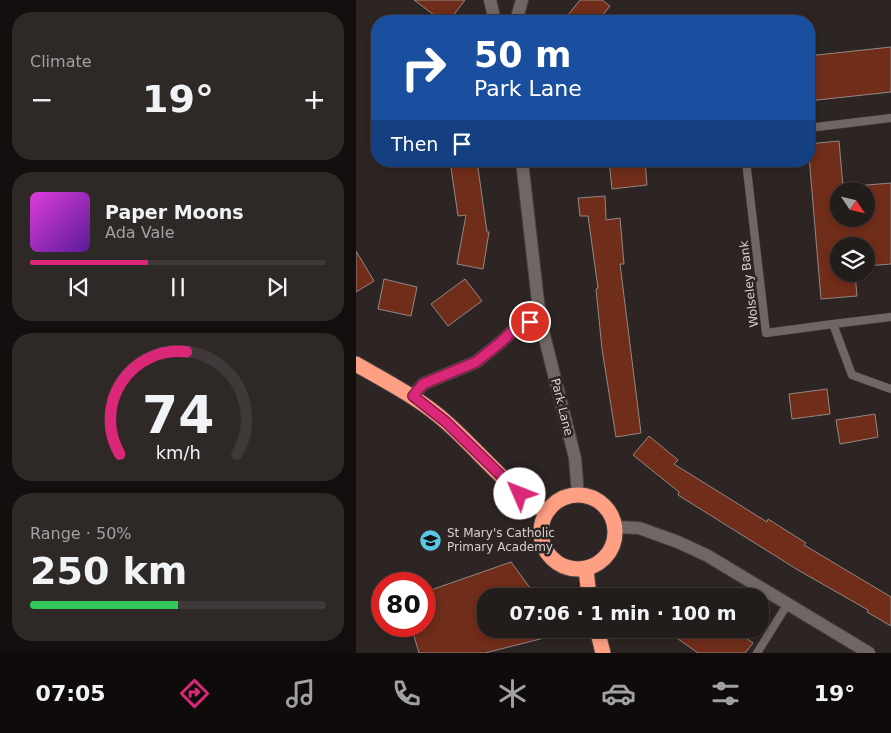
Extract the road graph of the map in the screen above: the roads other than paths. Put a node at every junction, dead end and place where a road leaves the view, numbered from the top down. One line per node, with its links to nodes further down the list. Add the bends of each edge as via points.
1 (490, 0): 3 (street)
2 (522, 0): 4 (street)
3 (494, 15)
4 (518, 15)
5 (891, 118): 6 (lane)
6 (815, 127)
7 (523, 167): 10 (street, Park Lane)
8 (747, 167): 11 (lane, Wolseley Bank, via 766,333)
9 (891, 317): 11 (lane)
10 (540, 319): 14 (street, via 520,324 476,362 423,384); 15 (street, Park Lane, via 575,458)
11 (833, 324): 13 (lane, via 852,374)
12 (356, 364): 14 (highway)
13 (891, 390)
14 (413, 396): 16 (highway, via 446,422 520,494)
15 (578, 495): 16 (highway, via 560,500); 17 (highway, via 591,497 602,504)
16 (547, 512): 18 (highway, via 541,533 548,554 565,567)
17 (615, 527): 18 (highway, via 611,550 601,562); 20 (street, via 639,528 678,542 708,556)
18 (586, 569): 19 (highway)
19 (588, 588)
20 (787, 605): 23 (lane); 24 (street)
21 (599, 638): 22 (highway)
22 (603, 653)
23 (757, 653)
24 (869, 653)

